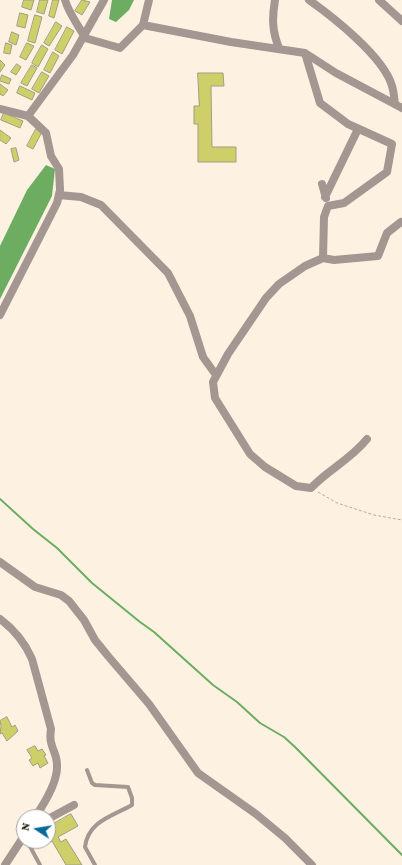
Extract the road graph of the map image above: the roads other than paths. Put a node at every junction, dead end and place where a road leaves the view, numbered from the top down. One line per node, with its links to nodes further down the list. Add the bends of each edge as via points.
1 (65, 0): 9 (street, via 68,11)
2 (104, 0): 9 (street)
3 (149, 0): 8 (street)
4 (275, 0): 10 (street, via 272,19)
5 (309, 0): 12 (street, via 340,23 381,65 392,85)
6 (379, 0): 7 (street)
7 (402, 21)
8 (143, 24): 9 (street, via 120,48); 10 (street, via 231,42)
9 (85, 38): 14 (street)
10 (279, 48): 11 (street)
11 (305, 53): 12 (street, via 336,73); 15 (street, via 320,103)
12 (399, 106)
13 (0, 109): 14 (street)
14 (28, 116): 17 (street, via 46,133 52,156 59,169)
15 (358, 129): 18 (street); 19 (street, via 392,144 387,172 344,203)
16 (322, 184): 18 (street)
17 (59, 195): 22 (street); 23 (street, via 81,197 101,205 168,273 190,316 203,356)
18 (325, 197): 19 (street)
19 (328, 206): 21 (street, via 324,218)
20 (401, 222): 21 (street, via 388,233 378,256 334,260)
21 (323, 258): 23 (street, via 305,266 274,288)
22 (0, 315)
23 (216, 375): 24 (street, via 213,394 250,454 265,467 296,486 311,488 346,462)
24 (367, 439)
25 (0, 562): 36 (street, via 35,586 61,595 69,602 104,651 149,704 198,773 256,814)
26 (0, 619): 29 (street, via 24,642 32,659 51,729 49,740 58,765 50,792)
27 (87, 770): 35 (lane, via 95,785 128,787 132,798 132,805 98,822 87,841 86,847)
28 (74, 805): 30 (street)
29 (40, 809)
30 (56, 815)
31 (16, 848): 33 (street)
32 (31, 849): 34 (lane)
33 (5, 865)
34 (40, 865)
35 (95, 865)
36 (312, 865)

